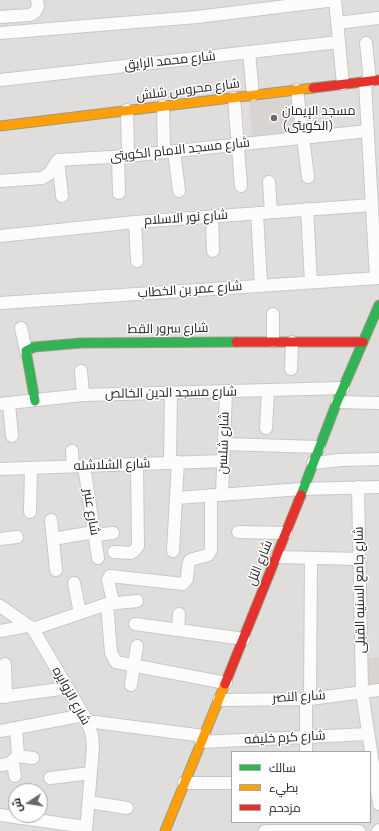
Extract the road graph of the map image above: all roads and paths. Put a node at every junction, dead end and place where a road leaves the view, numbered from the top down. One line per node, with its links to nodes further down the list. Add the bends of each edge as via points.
1 (38, 0): 3 (street, via 38,7 30,15)
2 (335, 0): 5 (street); 6 (street, via 196,16)
3 (0, 17)
4 (379, 18): 5 (street)
5 (337, 23): 7 (street)
6 (0, 33)
7 (339, 42): 9 (street, شارع محمد الرايق); 12 (street)
8 (366, 42): 11 (street)
9 (249, 52): 10 (street, شارع محمد الرايق); 14 (street)
10 (0, 80)
11 (371, 81): 12 (street, شارع محروس شلش); 19 (street)
12 (343, 84): 13 (street, شارع محروس شلش)
13 (297, 90): 14 (street, شارع محروس شلش); 20 (street)
14 (254, 95): 15 (street, شارع محروس شلش)
15 (234, 98): 16 (street, شارع محروس شلش); 21 (street)
16 (163, 106): 17 (street, شارع محروس شلش); 22 (street)
17 (127, 110): 18 (street, شارع محروس شلش); 23 (street)
18 (0, 126)
19 (368, 131): 20 (street, شارع مسجد الامام الكويتى); 32 (street)
20 (303, 137): 21 (street, شارع مسجد الامام الكويتى); 25 (street)
21 (238, 144): 22 (street, شارع مسجد الامام الكويتى); 28 (street)
22 (169, 152): 23 (street, شارع مسجد الامام الكويتى); 29 (street)
23 (123, 156): 24 (street, شارع مسجد الامام الكويتى); 30 (street)
24 (58, 160): 26 (street, via 49,174 42,178); 31 (street)
25 (308, 177)
26 (0, 181)
27 (269, 182): 34 (street)
28 (241, 186)
29 (178, 191)
30 (119, 193)
31 (62, 196)
32 (372, 205): 33 (street, شارع نور الاسلام); 41 (street)
33 (307, 209): 34 (street, شارع نور الاسلام); 42 (street)
34 (271, 212): 35 (street, شارع نور الاسلام)
35 (257, 213): 36 (street, شارع نور الاسلام); 43 (street)
36 (212, 216): 37 (street, شارع نور الاسلام); 39 (street)
37 (135, 222): 38 (street, شارع نور الاسلام); 40 (street)
38 (0, 236)
39 (213, 251)
40 (137, 261)
41 (378, 278): 42 (street, شارع عمر بن الخطاب)
42 (312, 282): 43 (street, شارع عمر بن الخطاب)
43 (261, 285): 44 (street, شارع عمر بن الخطاب)
44 (0, 303)
45 (379, 305): 50 (street, شارع التل)
46 (273, 314): 48 (street)
47 (21, 328): 51 (street)
48 (273, 341): 49 (street, شارع سرور القط); 51 (street, شارع سرور القط, via 81,343 34,347)
49 (292, 342): 50 (street, شارع سرور القط); 52 (street)
50 (363, 342): 54 (street, شارع التل)
51 (26, 351): 59 (street)
52 (291, 369)
53 (82, 371): 58 (street)
54 (343, 388): 55 (street, شارع مسجد الدين الخالص); 60 (street, شارع التل)
55 (268, 391): 56 (street, شارع مسجد الدين الخالص); 63 (street)
56 (226, 392): 57 (street, شارع مسجد الدين الخالص); 65 (street, شارع شلسن)
57 (171, 393): 58 (street, شارع مسجد الدين الخالص); 70 (street)
58 (83, 395): 59 (street, شارع مسجد الدين الخالص)
59 (35, 401): 62 (street, شارع مسجد الدين الخالص)
60 (337, 402): 61 (street); 66 (street, شارع التل)
61 (379, 403)
62 (4, 404): 64 (street)
63 (266, 428)
64 (12, 436)
65 (224, 444): 66 (street); 69 (street, شارع شلسن)
66 (319, 447): 71 (street, شارع التل)
67 (72, 451): 73 (street, شارع عنبر)
68 (379, 459): 71 (street)
69 (223, 461): 70 (street, شارع الشلاشله); 79 (street, شارع شلسن)
70 (174, 462): 72 (street, شارع الشلاشله); 80 (street)
71 (313, 463): 78 (street, شارع التل)
72 (137, 464): 73 (street, شارع الشلاشله); 91 (street, via 138,546 131,553)
73 (78, 466): 74 (street, شارع الشلاشله); 86 (street, شارع عنبر)
74 (31, 468): 75 (street, شارع الشلاشله); 81 (street)
75 (0, 469)
76 (358, 487): 77 (street); 78 (street); 95 (street, شارع جامع السنيه القبلى)
77 (379, 487)
78 (302, 489): 79 (street); 85 (street, شارع التل)
79 (217, 495): 80 (street); 99 (street, شارع شلسن, via 211,550 208,555 190,560 187,579 183,584 110,576)
80 (176, 498): 90 (street)
81 (30, 512)
82 (51, 520): 88 (street)
83 (238, 532): 85 (street)
84 (113, 533): 86 (street)
85 (286, 533): 92 (street, شارع التل)
86 (95, 534): 88 (street); 93 (street, شارع عنبر)
87 (18, 537): 89 (street)
88 (53, 539): 96 (street)
89 (0, 540)
90 (173, 551)
91 (114, 552)
92 (277, 557): 94 (street); 107 (street, شارع التل)
93 (98, 558)
94 (311, 558): 95 (street); 117 (street)
95 (359, 559): 115 (street, شارع جامع السنيه القبلى)
96 (56, 570)
97 (74, 583): 101 (street)
98 (137, 601): 99 (street)
99 (110, 603): 101 (street); 110 (street, via 113,658 116,662)
100 (0, 606): 104 (street, شارع الزوايره)
101 (80, 613): 104 (street)
102 (179, 614): 105 (street)
103 (135, 624): 105 (street)
104 (30, 627): 106 (street); 113 (street, شارع الزوايره)
105 (178, 630): 107 (street)
106 (0, 631)
107 (244, 639): 111 (street, شارع التل)
108 (137, 646): 110 (street)
109 (6, 664): 116 (street)
110 (134, 666): 111 (street); 112 (street)
111 (226, 683): 118 (street, شارع التل)
112 (131, 685)
113 (68, 688): 116 (street); 119 (street, شارع الزوايره)
114 (379, 690): 115 (street, شارع النصر)
115 (362, 692): 117 (street, شارع النصر); 122 (street, شارع جامع السنيه القبلى)
116 (3, 697)
117 (308, 698): 118 (street, شارع النصر); 123 (street)
118 (219, 700): 124 (street, شارع التل)
119 (85, 718): 120 (street, شارع كرم خليفه); 124 (street, شارع كرم خليفه); 131 (street, شارع الزوايره, via 94,747)
120 (16, 729): 121 (street, شارع كرم خليفه); 128 (street)
121 (0, 732)
122 (368, 734): 123 (street, شارع كرم خليفه); 126 (street, شارع جامع السنيه القبلى)
123 (306, 737): 124 (street, شارع كرم خليفه); 125 (street)
124 (203, 739): 136 (street, شارع التل)
125 (306, 751)
126 (370, 751)
127 (33, 758): 128 (street)
128 (16, 759): 130 (street); 132 (street)
129 (371, 763): 135 (street, شارع جامع السنيه القبلى)
130 (0, 765)
131 (91, 773): 133 (street); 137 (street, شارع الزوايره)
132 (15, 776)
133 (50, 778)
134 (231, 783): 136 (street)
135 (373, 783): 138 (street, شارع جامع السنيه القبلى)
136 (184, 784): 143 (street, شارع التل)
137 (89, 802): 139 (street); 142 (street, شارع الزوايره)
138 (379, 804)
139 (127, 808)
140 (0, 815): 142 (street)
141 (306, 826): 144 (street); 145 (street)
142 (86, 829)
143 (164, 831)
144 (265, 831)
145 (359, 831)

